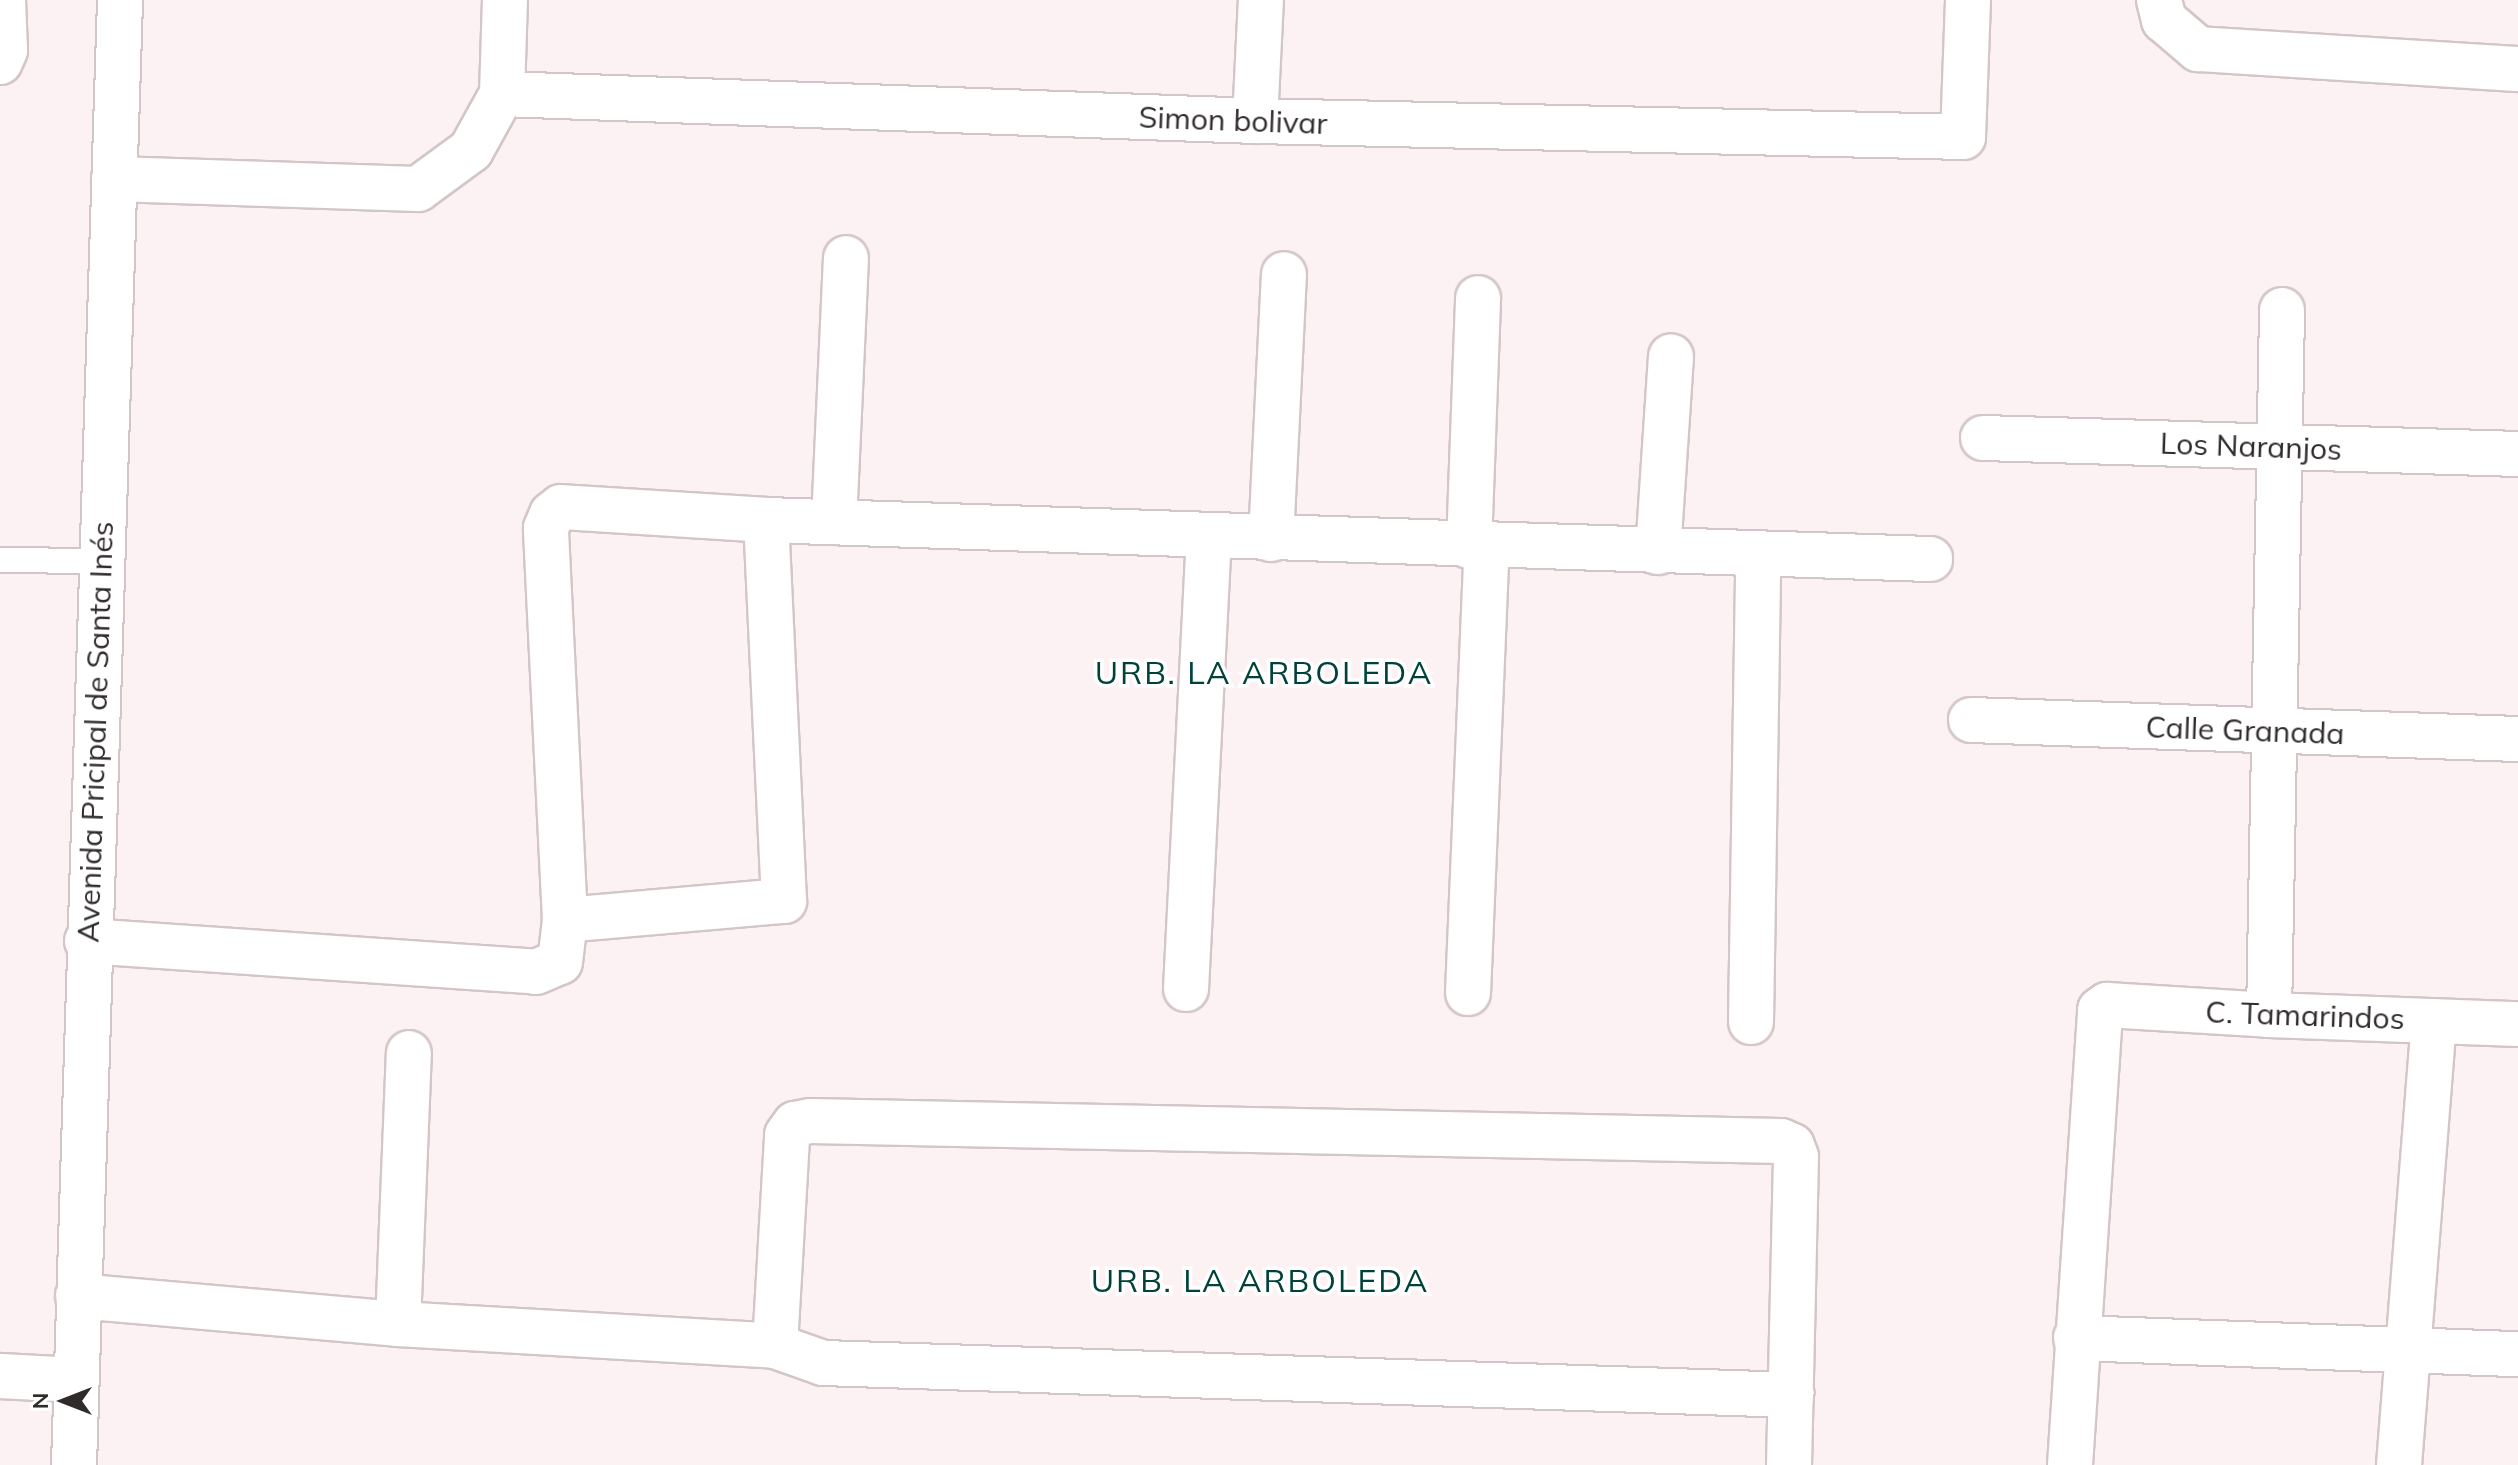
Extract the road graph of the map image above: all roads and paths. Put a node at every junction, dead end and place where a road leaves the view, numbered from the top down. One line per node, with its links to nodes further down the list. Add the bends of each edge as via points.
1 (3, 0): 7 (street, via 5,50)
2 (120, 0): 11 (street, Avenida Pricipal de Santa Inés)
3 (505, 0): 9 (street)
4 (1261, 0): 10 (street)
5 (1968, 0): 10 (street, Simon bolivar, via 1963,137)
6 (2159, 0): 8 (street, via 2164,20 2198,49)
7 (0, 62)
8 (2518, 69)
9 (502, 94): 10 (street, Simon bolivar); 11 (street, via 471,150 418,189)
10 (1255, 121)
11 (114, 179): 29 (street, Avenida Pricipal de Santa Inés)
12 (846, 258): 21 (street)
13 (1284, 274): 23 (street)
14 (1478, 298): 24 (street)
15 (2282, 310): 18 (street)
16 (1671, 356): 25 (street)
17 (1983, 438): 18 (street, Los Naranjos)
18 (2280, 447): 19 (street, Los Naranjos); 31 (street)
19 (2518, 454)
20 (766, 520): 21 (street); 33 (street, via 784,901); 33 (street, via 561,507 552,514 546,528)
21 (834, 522): 22 (street)
22 (1209, 536): 23 (street); 35 (street)
23 (1271, 539): 24 (street)
24 (1478, 546): 25 (street); 36 (street)
25 (1658, 552): 26 (street)
26 (1758, 554): 27 (street); 39 (street)
27 (1930, 559)
28 (0, 560): 29 (lane)
29 (100, 561): 34 (street, Avenida Pricipal de Santa Inés)
30 (1971, 720): 31 (street, Calle Granada)
31 (2275, 731): 32 (street, Calle Granada); 37 (street)
32 (2518, 739)
33 (565, 920): 34 (street, via 560,962 536,972)
34 (87, 941): 42 (street, Avenida Pricipal de Santa Inés)
35 (1186, 989)
36 (1468, 993)
37 (2269, 1015): 38 (street, C. Tamarindos); 44 (street, C. Tamarindos, via 2107,1005 2098,1016)
38 (2434, 1021): 40 (street, C. Tamarindos); 46 (street)
39 (1751, 1022)
40 (2518, 1024)
41 (409, 1053): 43 (street)
42 (78, 1296): 43 (street); 49 (street, Avenida Pricipal de Santa Inés)
43 (398, 1324): 45 (street)
44 (2076, 1338): 46 (street); 53 (street)
45 (775, 1346): 50 (street, via 823,1363); 50 (street, via 787,1135 795,1124 1781,1141 1792,1146 1796,1157)
46 (2407, 1350): 47 (street); 54 (street)
47 (2518, 1354)
48 (0, 1376): 49 (street)
49 (76, 1380): 51 (street, Avenida Pricipal de Santa Inés)
50 (1791, 1395): 52 (street)
51 (74, 1465)
52 (1789, 1465)
53 (2070, 1465)
54 (2399, 1465)

